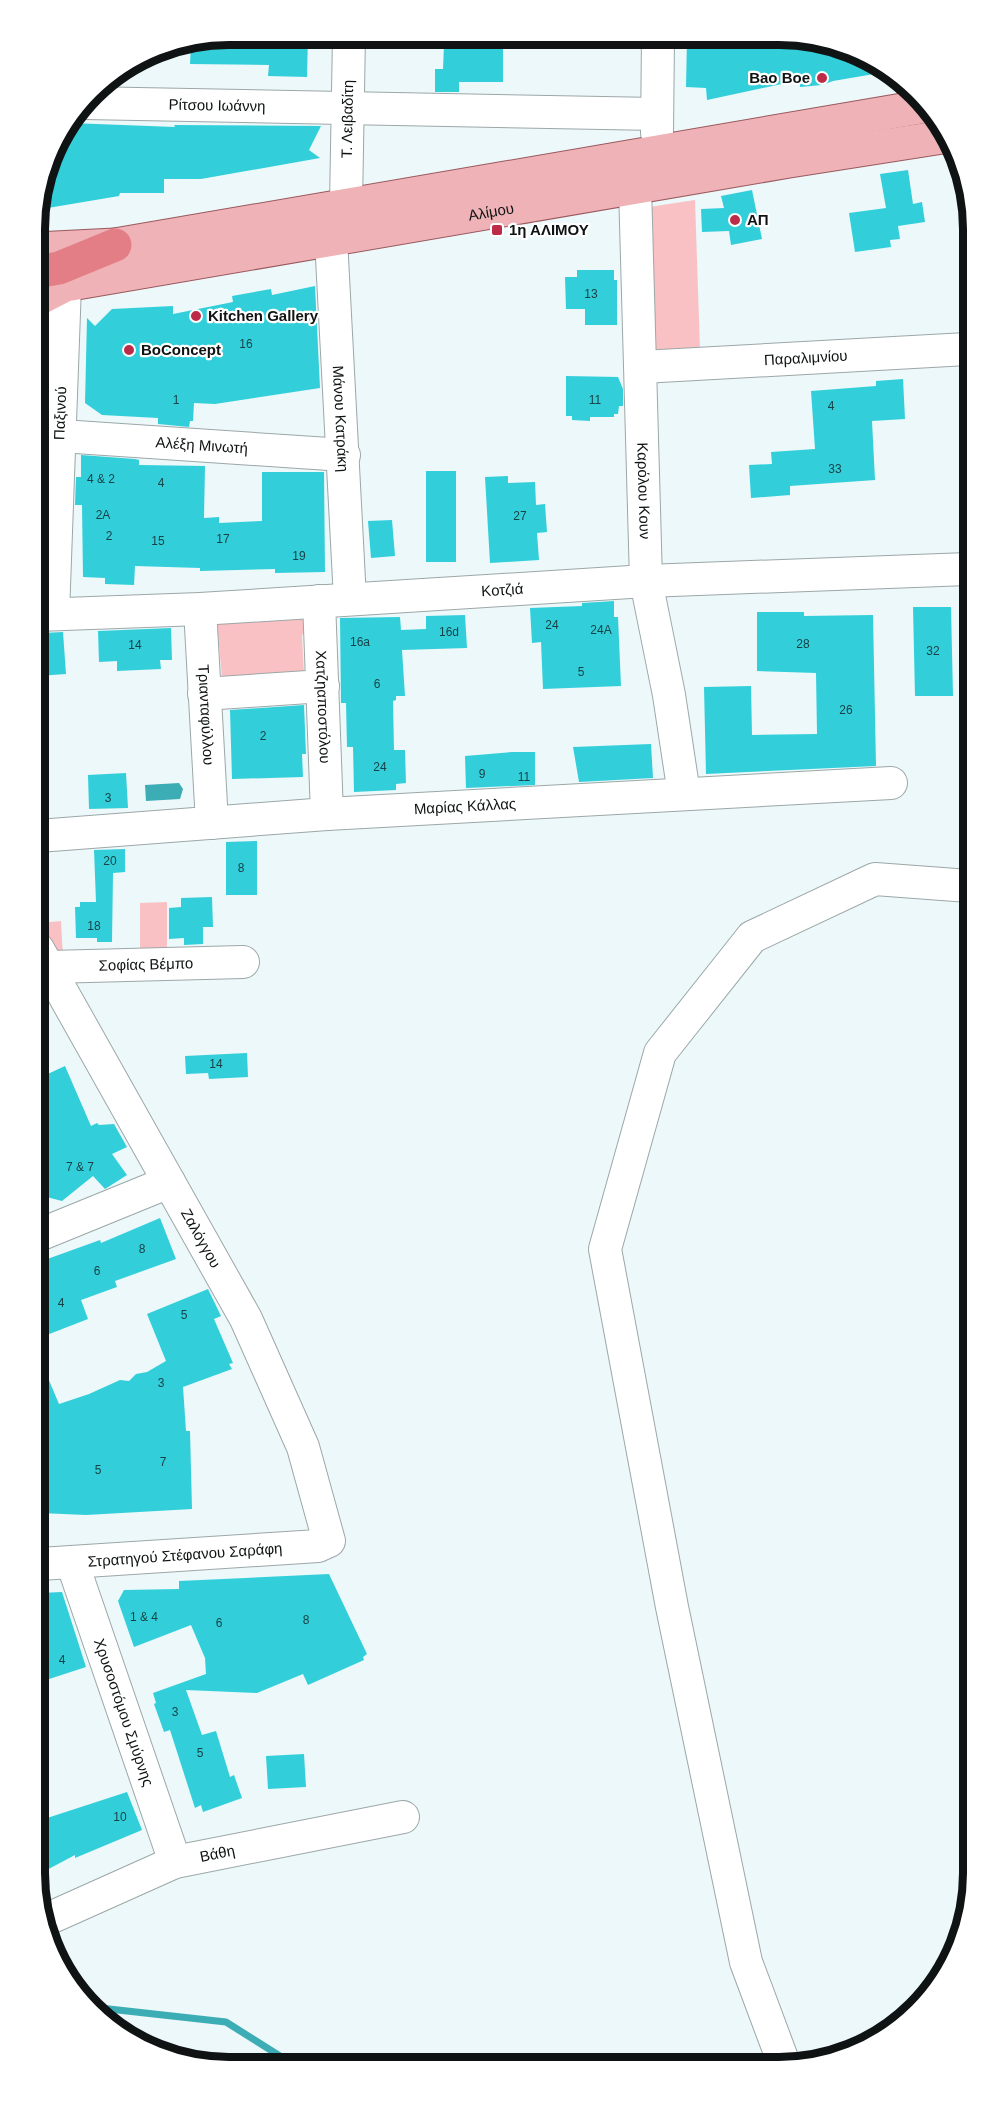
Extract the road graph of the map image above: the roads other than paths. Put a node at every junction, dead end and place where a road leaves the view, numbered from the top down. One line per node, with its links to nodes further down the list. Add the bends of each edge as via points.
1 (349, 45): 5 (street, Τ. Λειβαδίτη)
2 (658, 45): 6 (street)
3 (95, 103): 5 (street, Ρίτσου Ιωάννη)
4 (917, 108): 8 (main road, Αλίμου)
5 (347, 109): 6 (street, Ρίτσου Ιωάννη); 10 (street, Τ. Λειβαδίτη)
6 (657, 114): 8 (street)
7 (938, 138): 9 (main road, Αλίμου)
8 (657, 152): 10 (main road, Αλίμου)
9 (635, 187): 11 (main road, Αλίμου); 16 (street, Καρόλου Κουν)
10 (346, 205): 12 (main road, Αλίμου)
11 (331, 239): 14 (main road, Αλίμου); 18 (street, Μάνου Κατράκη)
12 (115, 245): 13 (main road, Αλίμου); 14 (highway, via 59,268)
13 (45, 249)
14 (46, 282): 17 (street, Παξινού)
15 (963, 348): 16 (street, Παραλιμνίου)
16 (642, 367): 21 (street, Καρόλου Κουν)
17 (61, 436): 18 (street, Αλέξη Μινωτή); 19 (street, Παξινού)
18 (344, 455): 22 (street, Μάνου Κατράκη)
19 (48, 512): 25 (street, Παξινού)
20 (963, 569): 21 (street, Κοτζιά)
21 (646, 581): 22 (street, Κοτζιά); 29 (street, Καρόλου Κουν)
22 (350, 599): 23 (street, Κοτζιά)
23 (319, 601): 24 (street, Κοτζιά); 26 (street, Χατζηαποστόλου)
24 (200, 609): 25 (street, Κοτζιά); 27 (street, Τριανταφύλλου)
25 (45, 615)
26 (323, 686): 27 (street); 30 (street, Χατζηαποστόλου)
27 (204, 694): 31 (street, Τριανταφύλλου)
28 (891, 783): 29 (street, Μαρίας Κάλλας)
29 (684, 794): 30 (street, Μαρίας Κάλλας)
30 (327, 814): 31 (street, Μαρίας Κάλλας)
31 (212, 823): 32 (street, Μαρίας Κάλλας)
32 (45, 835)
33 (963, 886): 45 (street, via 875,879 752,937 660,1053 604,1250 672,1607 746,1962)
34 (45, 958): 36 (street, Σοφίας Βέμπο)
35 (45, 960): 37 (street, Ζαλόγγου)
36 (243, 962)
37 (169, 1182): 38 (street); 39 (street, Ζαλόγγου, via 246,1319 298,1436)
38 (45, 1233)
39 (329, 1541): 40 (street, Στρατηγού Στέφανου Σαράφη, via 318,1546)
40 (72, 1562): 41 (street, Στρατηγού Στέφανου Σαράφη); 43 (street, Χρυσοστόμου Σμύρνης)
41 (45, 1564)
42 (403, 1817): 43 (street, Βάθη)
43 (175, 1862): 44 (street, Βάθη)
44 (50, 1918)
45 (781, 2057)

